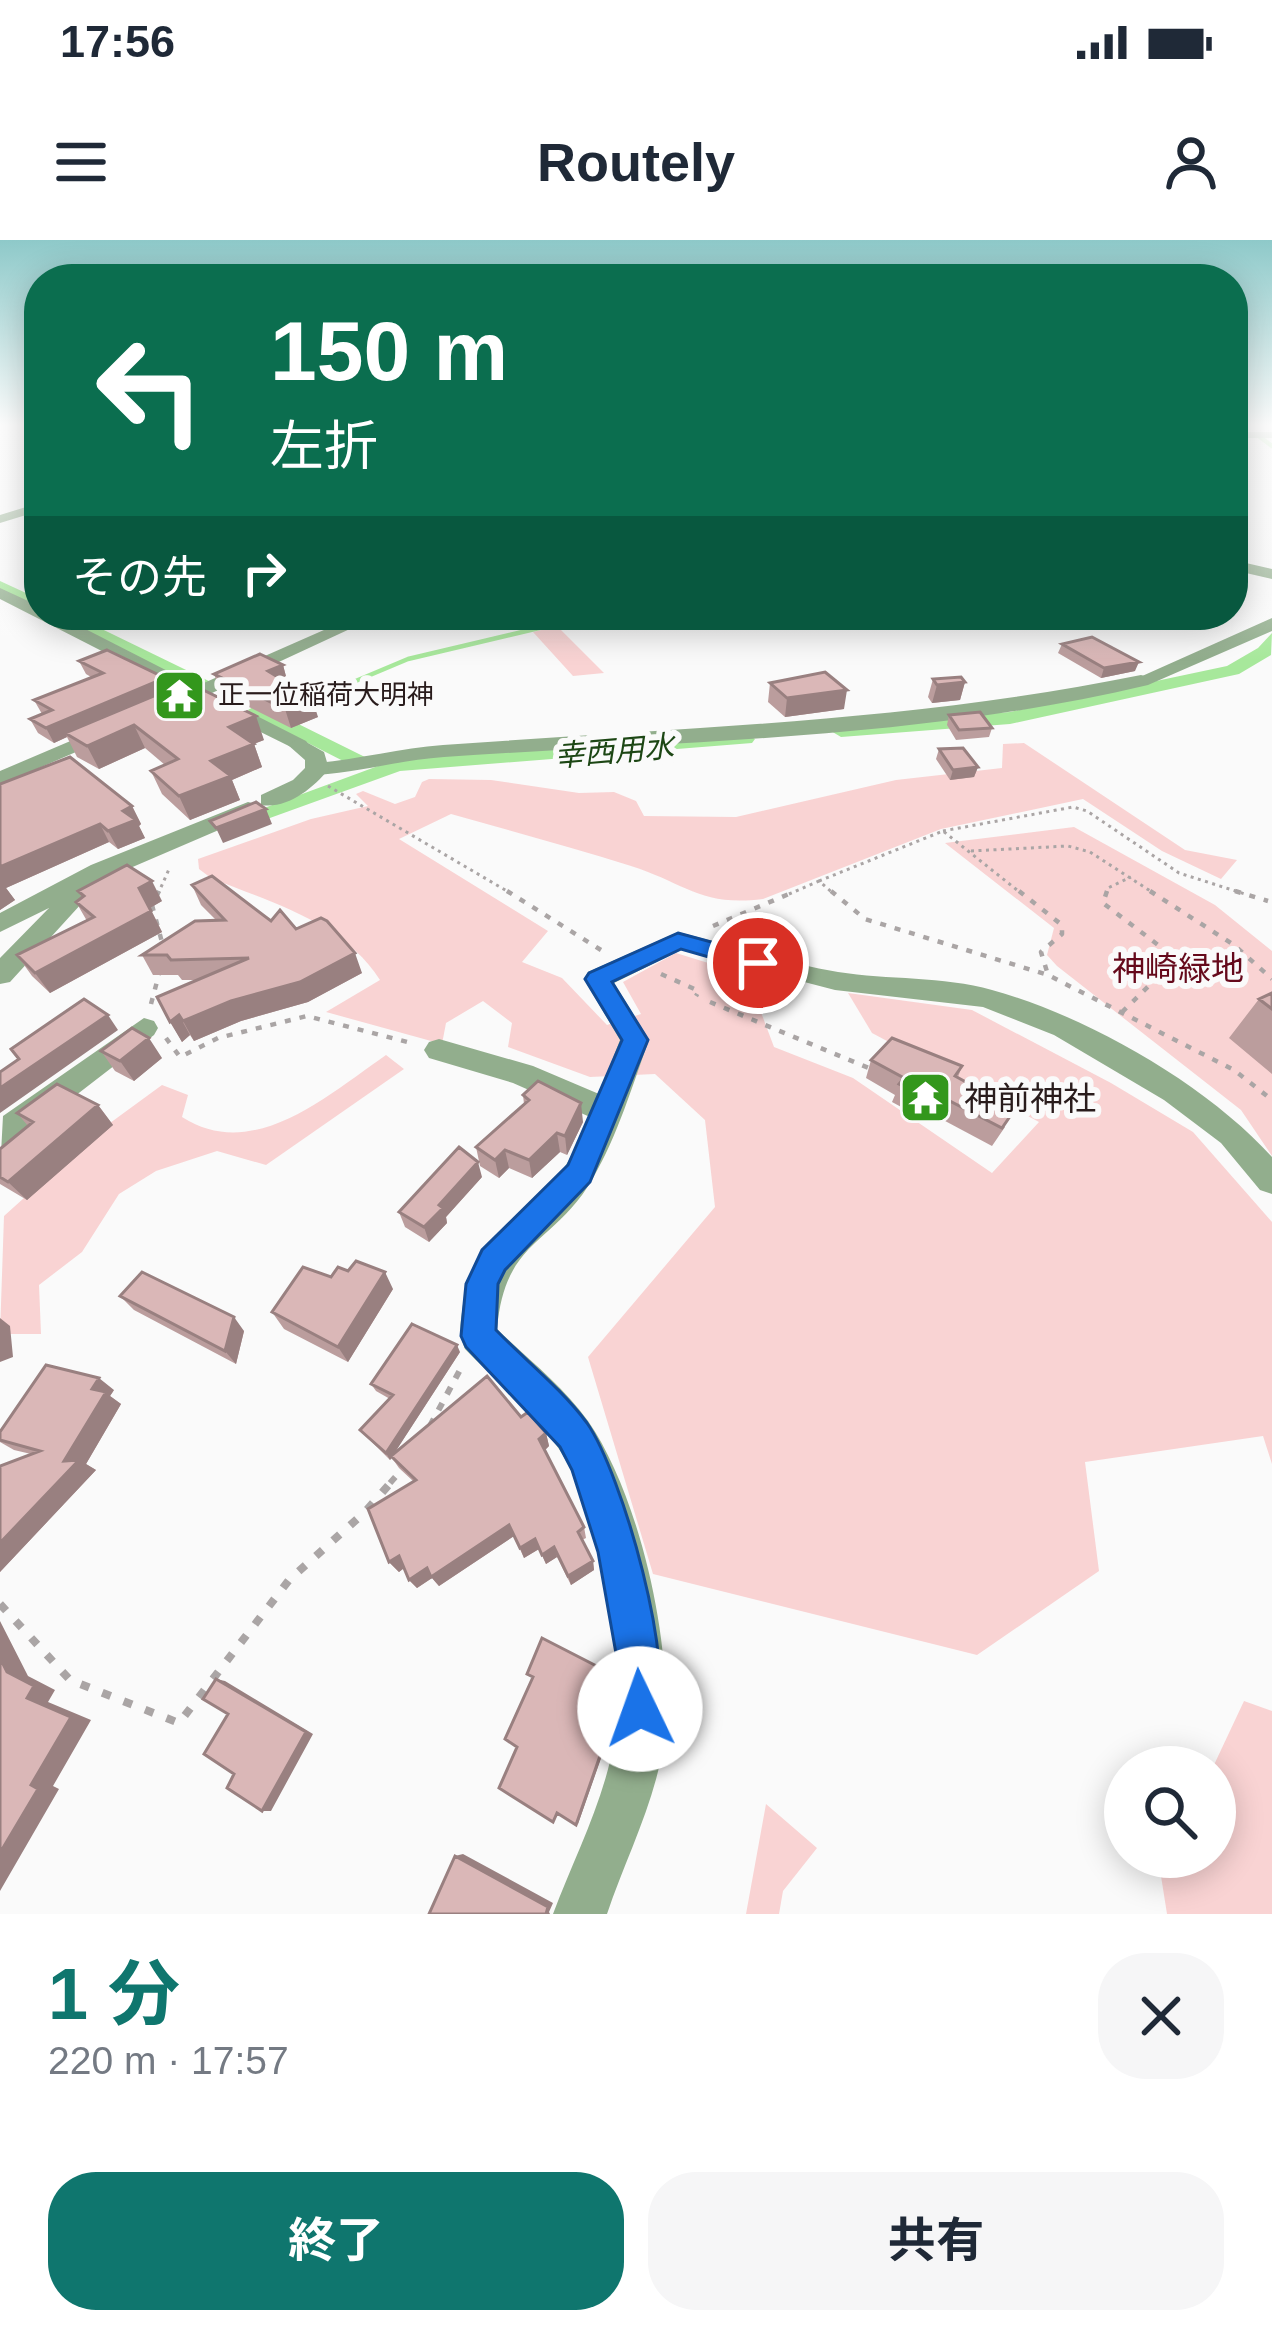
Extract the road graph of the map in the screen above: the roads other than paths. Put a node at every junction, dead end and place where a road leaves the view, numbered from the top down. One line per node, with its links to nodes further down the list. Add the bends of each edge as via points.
1 (1272, 624): 4 (street)
2 (75, 630): 5 (street)
3 (338, 630): 5 (street)
4 (1141, 681): 7 (street, via 971,713 439,751)
5 (201, 691): 6 (street); 8 (street)
6 (299, 745): 7 (street, via 316,758)
7 (317, 770): 9 (street)
8 (0, 779)
9 (270, 800): 10 (street)
10 (100, 870): 11 (street); 12 (street)
11 (0, 924)
12 (0, 975)
13 (144, 1028): 16 (street, via 14,1125)
14 (439, 1050): 15 (street, via 522,1074)
15 (608, 1112): 17 (street, via 635,1040 598,979 678,941 835,981 988,998 1049,1021 1205,1112); 18 (street, via 579,1173 493,1260 482,1284 478,1336 573,1434 589,1462 618,1552 642,1676 638,1743)
16 (0, 1159)
17 (1272, 1180)
18 (580, 1914)

